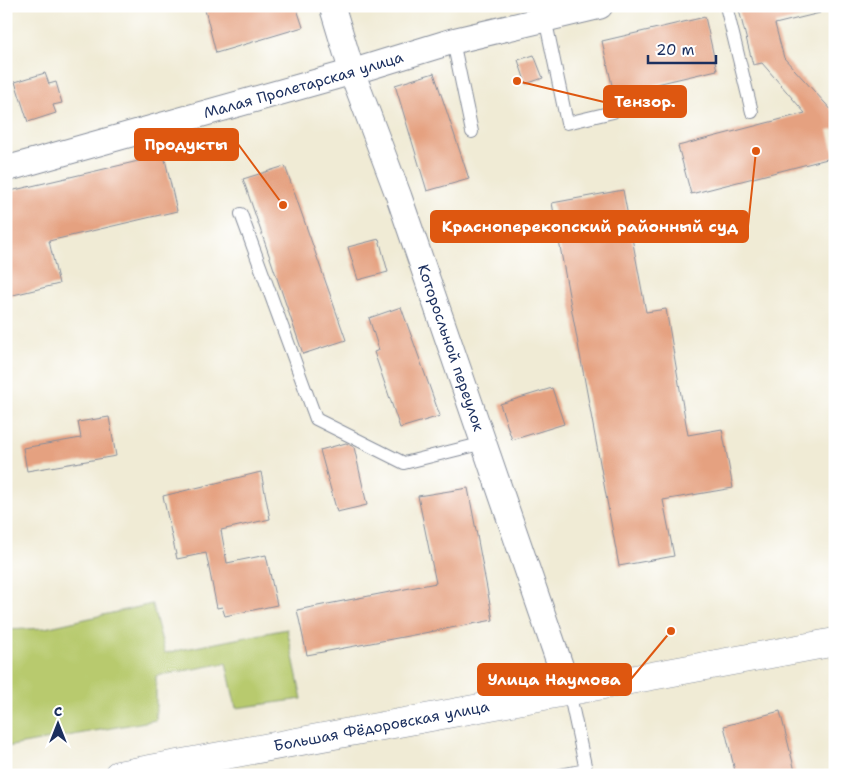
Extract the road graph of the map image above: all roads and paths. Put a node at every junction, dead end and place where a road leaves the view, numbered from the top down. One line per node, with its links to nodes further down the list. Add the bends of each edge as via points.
1 (332, 6): 6 (street, Которосльной переулок)
2 (600, 6): 4 (street, Малая Пролетарская улица)
3 (726, 6): 8 (lane)
4 (545, 18): 5 (street, Малая Пролетарская улица); 7 (lane, via 568,123)
5 (453, 42): 6 (street, Малая Пролетарская улица); 9 (lane)
6 (352, 72): 10 (street, Малая Пролетарская улица); 12 (street, Которосльной переулок, via 400,197)
7 (613, 112)
8 (752, 112)
9 (472, 132)
10 (6, 169)
11 (241, 214): 12 (lane, via 316,419 404,463)
12 (484, 443): 16 (street, Которосльной переулок)
13 (835, 642): 14 (main road, Большая Фёдоровская улица)
14 (791, 650): 15 (main road, Большая Фёдоровская улица); 16 (main road, Большая Фёдоровская улица)
15 (835, 652)
16 (569, 691): 17 (main road, Большая Фёдоровская улица); 18 (lane, via 586,770)
17 (118, 775)
18 (560, 775)

